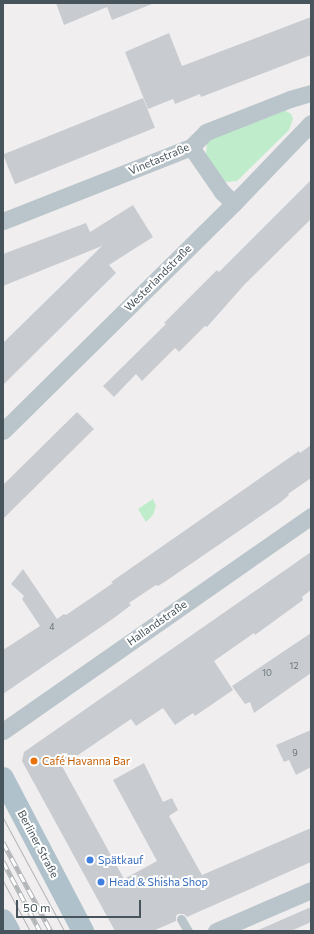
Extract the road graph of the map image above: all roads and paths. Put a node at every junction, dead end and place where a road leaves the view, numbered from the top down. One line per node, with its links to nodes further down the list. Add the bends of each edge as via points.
1 (311, 93): 3 (street, Vinetastraße, via 206,132)
2 (311, 123): 4 (street, Westerlandstraße)
3 (191, 147): 4 (street, via 222,192); 5 (street, Vinetastraße)
4 (234, 203): 6 (street, Westerlandstraße)
5 (3, 221)
6 (3, 431)
7 (311, 516): 8 (street, Hallandstraße)
8 (3, 730)
9 (3, 778): 14 (main road, Berliner Straße)
10 (311, 890): 16 (street)
11 (182, 919): 15 (lane)
12 (3, 920): 13 (main road)
13 (9, 931)
14 (83, 931)
15 (188, 931)
16 (216, 931)

